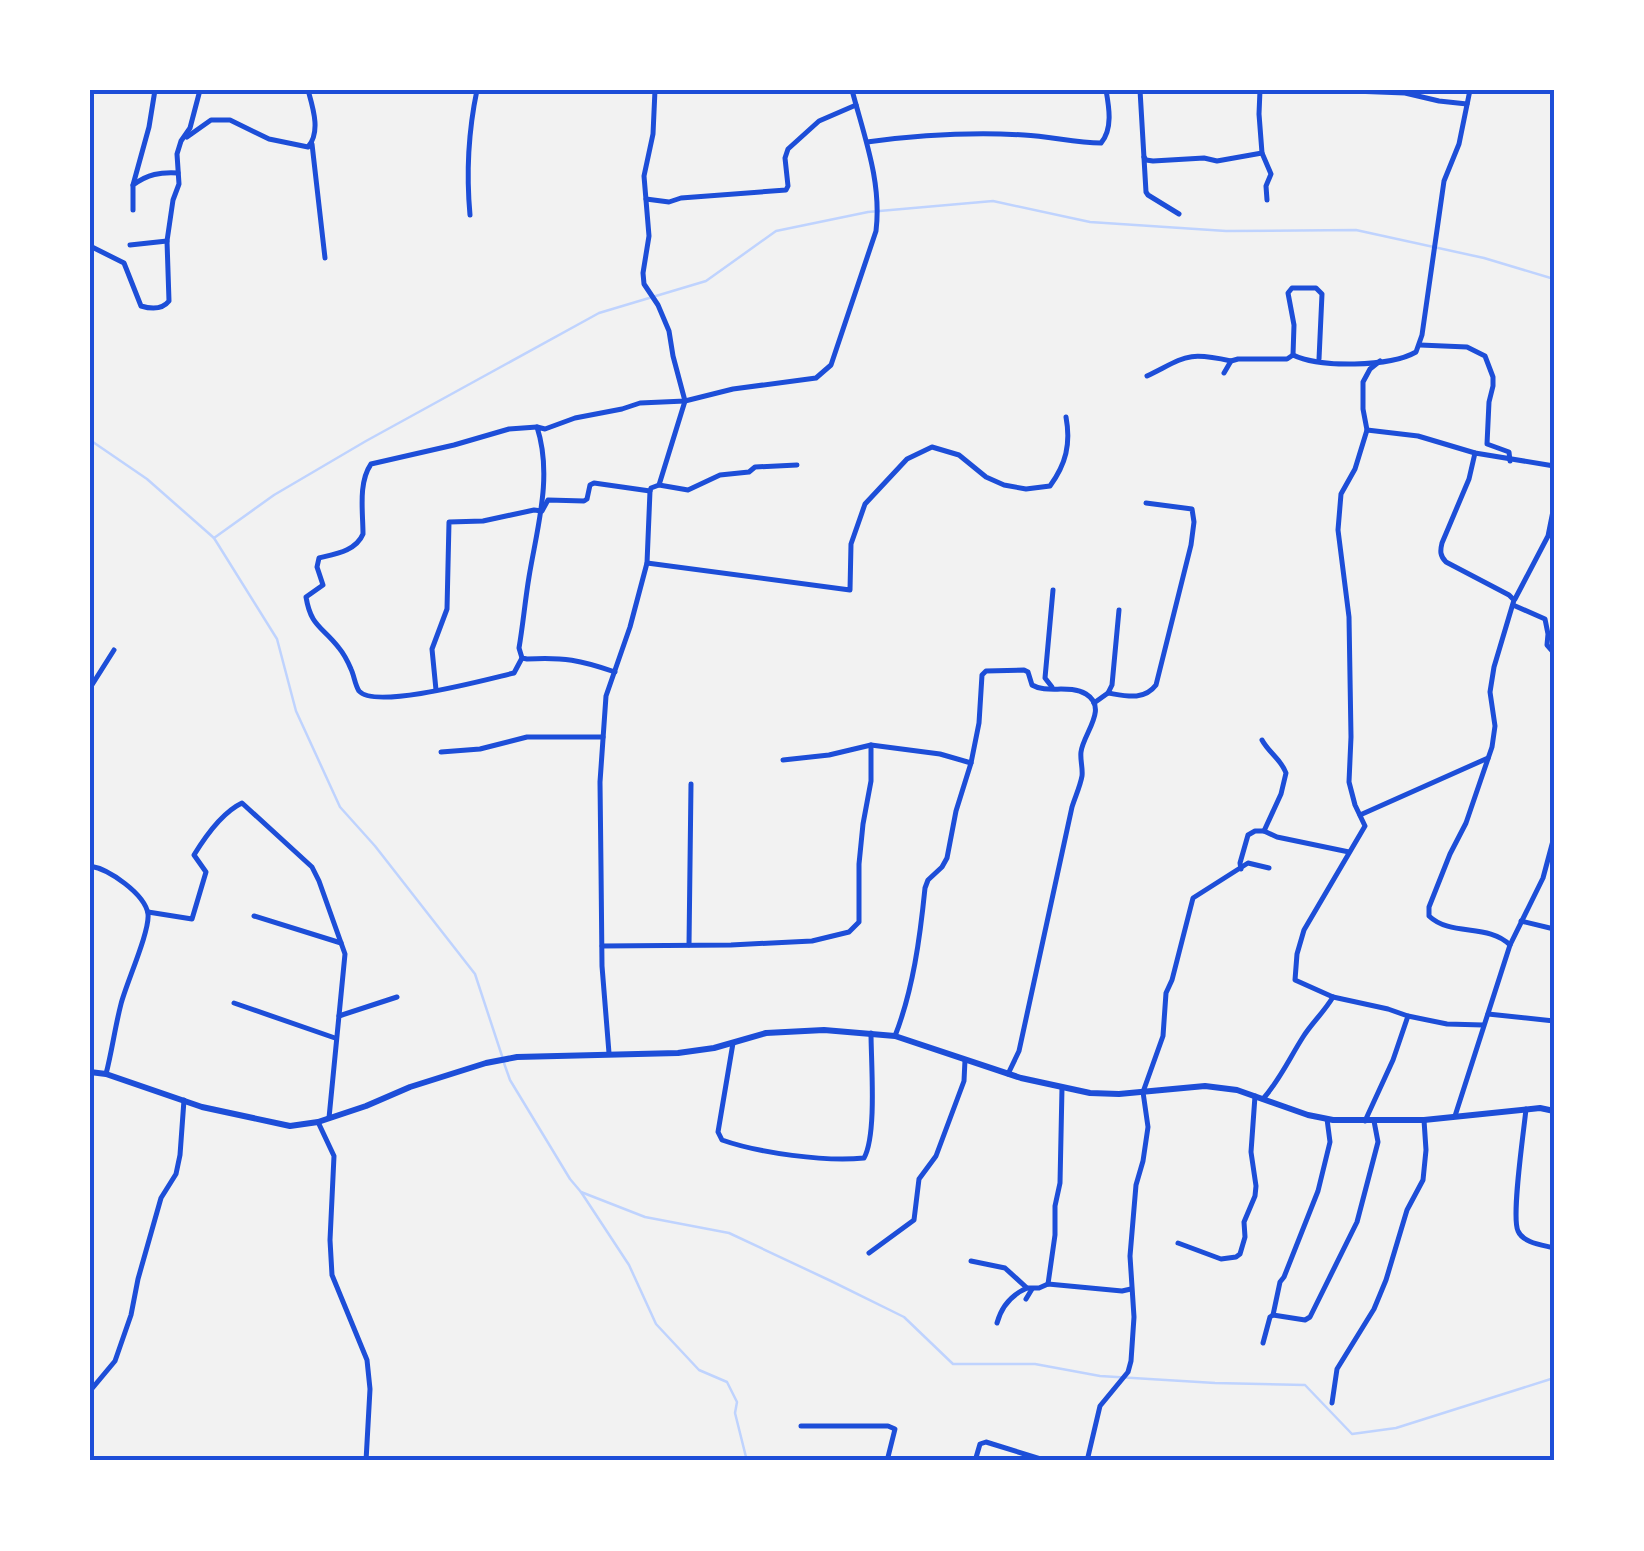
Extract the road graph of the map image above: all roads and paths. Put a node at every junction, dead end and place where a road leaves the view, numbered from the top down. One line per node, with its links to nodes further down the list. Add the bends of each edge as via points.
1 (155, 90): 20 (street)
2 (200, 90): 14 (street)
3 (308, 90): 16 (street)
4 (477, 90): 25 (street, via 466,170)
5 (655, 90): 21 (street)
6 (852, 90): 13 (street)
7 (1106, 90): 15 (street, via 1110,116 1102,143 976,133)
8 (1140, 90): 18 (street)
9 (1260, 90): 17 (street)
10 (1326, 90): 12 (street, via 1405,92)
11 (1470, 90): 12 (street)
12 (1467, 104): 30 (street, via 1444,181)
13 (856, 105): 15 (street); 21 (street, via 819,120 788,149 786,190)
14 (182, 141): 16 (street, via 211,120 230,120 269,139); 19 (street)
15 (867, 142): 37 (street, via 876,230 832,364 816,378)
16 (312, 144): 29 (street)
17 (1262, 153): 18 (street, via 1217,161 1153,162); 22 (street, via 1271,174)
18 (1142, 155): 24 (street, via 1148,196)
19 (178, 173): 20 (street, via 145,176); 26 (street)
20 (133, 186): 23 (street)
21 (646, 199): 37 (street, via 644,284 669,331)
22 (1267, 200)
23 (133, 210)
24 (1179, 214)
25 (470, 215)
26 (168, 241): 27 (street); 28 (street, via 169,301 150,308 141,306 124,263)
27 (130, 245)
28 (90, 246)
29 (325, 258)
30 (1420, 346): 34 (street, via 1405,358); 42 (street, via 1466,347 1486,356 1493,377 1487,444 1510,452)
31 (1293, 355): 32 (street); 33 (street); 33 (street, via 1289,290 1316,288 1322,294)
32 (1230, 360): 35 (street); 36 (street, via 1200,354)
33 (1320, 360): 34 (street)
34 (1380, 362): 40 (street, via 1370,368 1361,391)
35 (1224, 373)
36 (1147, 376)
37 (685, 401): 39 (street, via 640,403); 45 (street)
38 (1066, 417): 50 (street, via 1070,436 1050,486 1004,486 959,455 932,448 907,459 865,504 851,544 850,590)
39 (537, 427): 49 (street); 60 (street, via 371,464 360,541 318,558 323,585 307,594 309,614 352,668 359,691 376,699)
40 (1367, 430): 41 (street, via 1418,436); 71 (street, via 1340,498 1338,530 1349,617 1349,782)
41 (1474, 454): 42 (street); 52 (street, via 1440,551 1446,562)
42 (1510, 460): 44 (street)
43 (797, 466): 45 (street, via 755,467 688,490)
44 (1554, 466)
45 (658, 485): 46 (street)
46 (650, 491): 49 (street, via 594,483 586,500 548,500); 50 (street)
47 (1146, 503): 61 (street, via 1192,510 1191,545 1156,685 1143,696)
48 (1554, 506): 52 (street, via 1548,536)
49 (542, 511): 56 (street, via 518,648); 60 (street, via 449,522 447,609 432,649)
50 (647, 564): 57 (street)
51 (1053, 590): 58 (street, via 1044,678)
52 (1514, 603): 55 (street, via 1545,619 1546,645); 67 (street, via 1494,667)
53 (1119, 610): 61 (street)
54 (114, 650): 59 (street)
55 (1554, 653)
56 (522, 658): 57 (street, via 585,661); 60 (street, via 514,673)
57 (615, 672): 63 (street)
58 (1052, 687): 62 (street, via 1073,689); 69 (street, via 1035,687 1024,670 984,673)
59 (90, 688)
60 (436, 690)
61 (1108, 694): 62 (street)
62 (1094, 703): 102 (street, via 1019,1052)
63 (604, 737): 66 (street, via 527,737); 83 (street)
64 (1262, 740): 72 (street, via 1286,773)
65 (871, 745): 68 (street); 69 (street); 84 (street, via 858,922 849,932 812,941)
66 (442, 752)
67 (1488, 758): 71 (street); 85 (street, via 1428,916 1440,925 1494,933)
68 (783, 760)
69 (971, 763): 95 (street, via 947,858 925,888 919,946)
70 (691, 784): 84 (street)
71 (1360, 815): 74 (street, via 1365,826)
72 (1264, 831): 74 (street); 77 (street, via 1248,835)
73 (1553, 840): 80 (street)
74 (1350, 852): 87 (street, via 1296,954 1295,980)
75 (90, 866): 78 (street, via 120,880)
76 (1269, 868): 77 (street, via 1251,863)
77 (1242, 869): 104 (street, via 1193,898 1166,993 1163,1036)
78 (148, 912): 82 (street, via 192,919 206,872 194,855 242,803 312,867); 101 (street)
79 (254, 916): 82 (street)
80 (1520, 922): 81 (street); 85 (street)
81 (1554, 929)
82 (341, 943): 91 (street)
83 (602, 946): 84 (street); 98 (street)
84 (689, 946)
85 (1510, 946): 89 (street)
86 (397, 996): 91 (street)
87 (1332, 997): 90 (street); 105 (street, via 1279,1081)
88 (234, 1003): 96 (street)
89 (1488, 1014): 92 (street); 93 (street)
90 (1408, 1016): 93 (street); 113 (street)
91 (338, 1017): 96 (street)
92 (1554, 1021)
93 (1484, 1025): 109 (street)
94 (871, 1033): 95 (street); 97 (street, via 784,1030); 97 (street, via 871,1134 868,1153 854,1159 722,1140)
95 (894, 1036): 99 (street)
96 (335, 1038): 110 (street)
97 (732, 1043): 98 (street, via 678,1053)
98 (609, 1054): 110 (street, via 486,1063)
99 (966, 1060): 102 (street); 118 (street, via 936,1156 919,1180 914,1220)
100 (90, 1072): 101 (street)
101 (106, 1074): 106 (street)
102 (1008, 1074): 103 (street)
103 (1062, 1088): 104 (street); 120 (street)
104 (1143, 1092): 105 (street, via 1205,1086); 122 (street, via 1148,1127 1136,1185)
105 (1259, 1098): 111 (street); 116 (street, via 1251,1152 1255,1196 1240,1254 1221,1259)
106 (184, 1100): 115 (street, via 290,1126); 127 (street, via 176,1174 161,1198 131,1315 115,1361)
107 (1526, 1109): 108 (street); 109 (street); 117 (street, via 1517,1230 1528,1241)
108 (1554, 1111)
109 (1455, 1117): 112 (street)
110 (329, 1118): 115 (street)
111 (1327, 1119): 113 (street); 124 (street, via 1330,1142 1318,1192)
112 (1424, 1120): 114 (street); 128 (street, via 1423,1180 1374,1308 1337,1369)
113 (1365, 1121): 114 (street)
114 (1374, 1121): 124 (street, via 1378,1142 1363,1203 1320,1300 1305,1320)
115 (318, 1122): 130 (street, via 334,1156 332,1275 367,1360)
116 (1178, 1243)
117 (1554, 1248)
118 (870, 1253)
119 (972, 1261): 121 (street, via 1004,1268)
120 (1048, 1284): 121 (street); 122 (street)
121 (1029, 1288): 123 (street); 125 (street, via 1001,1309)
122 (1131, 1289): 134 (street, via 1131,1362 1100,1406)
123 (1026, 1299)
124 (1273, 1315): 126 (street)
125 (997, 1324)
126 (1262, 1343)
127 (90, 1391)
128 (1332, 1403)
129 (801, 1426): 131 (street, via 888,1426 895,1429)
130 (366, 1461)
131 (886, 1461)
132 (975, 1461): 133 (street, via 986,1442)
133 (1047, 1461)
134 (1087, 1461)

